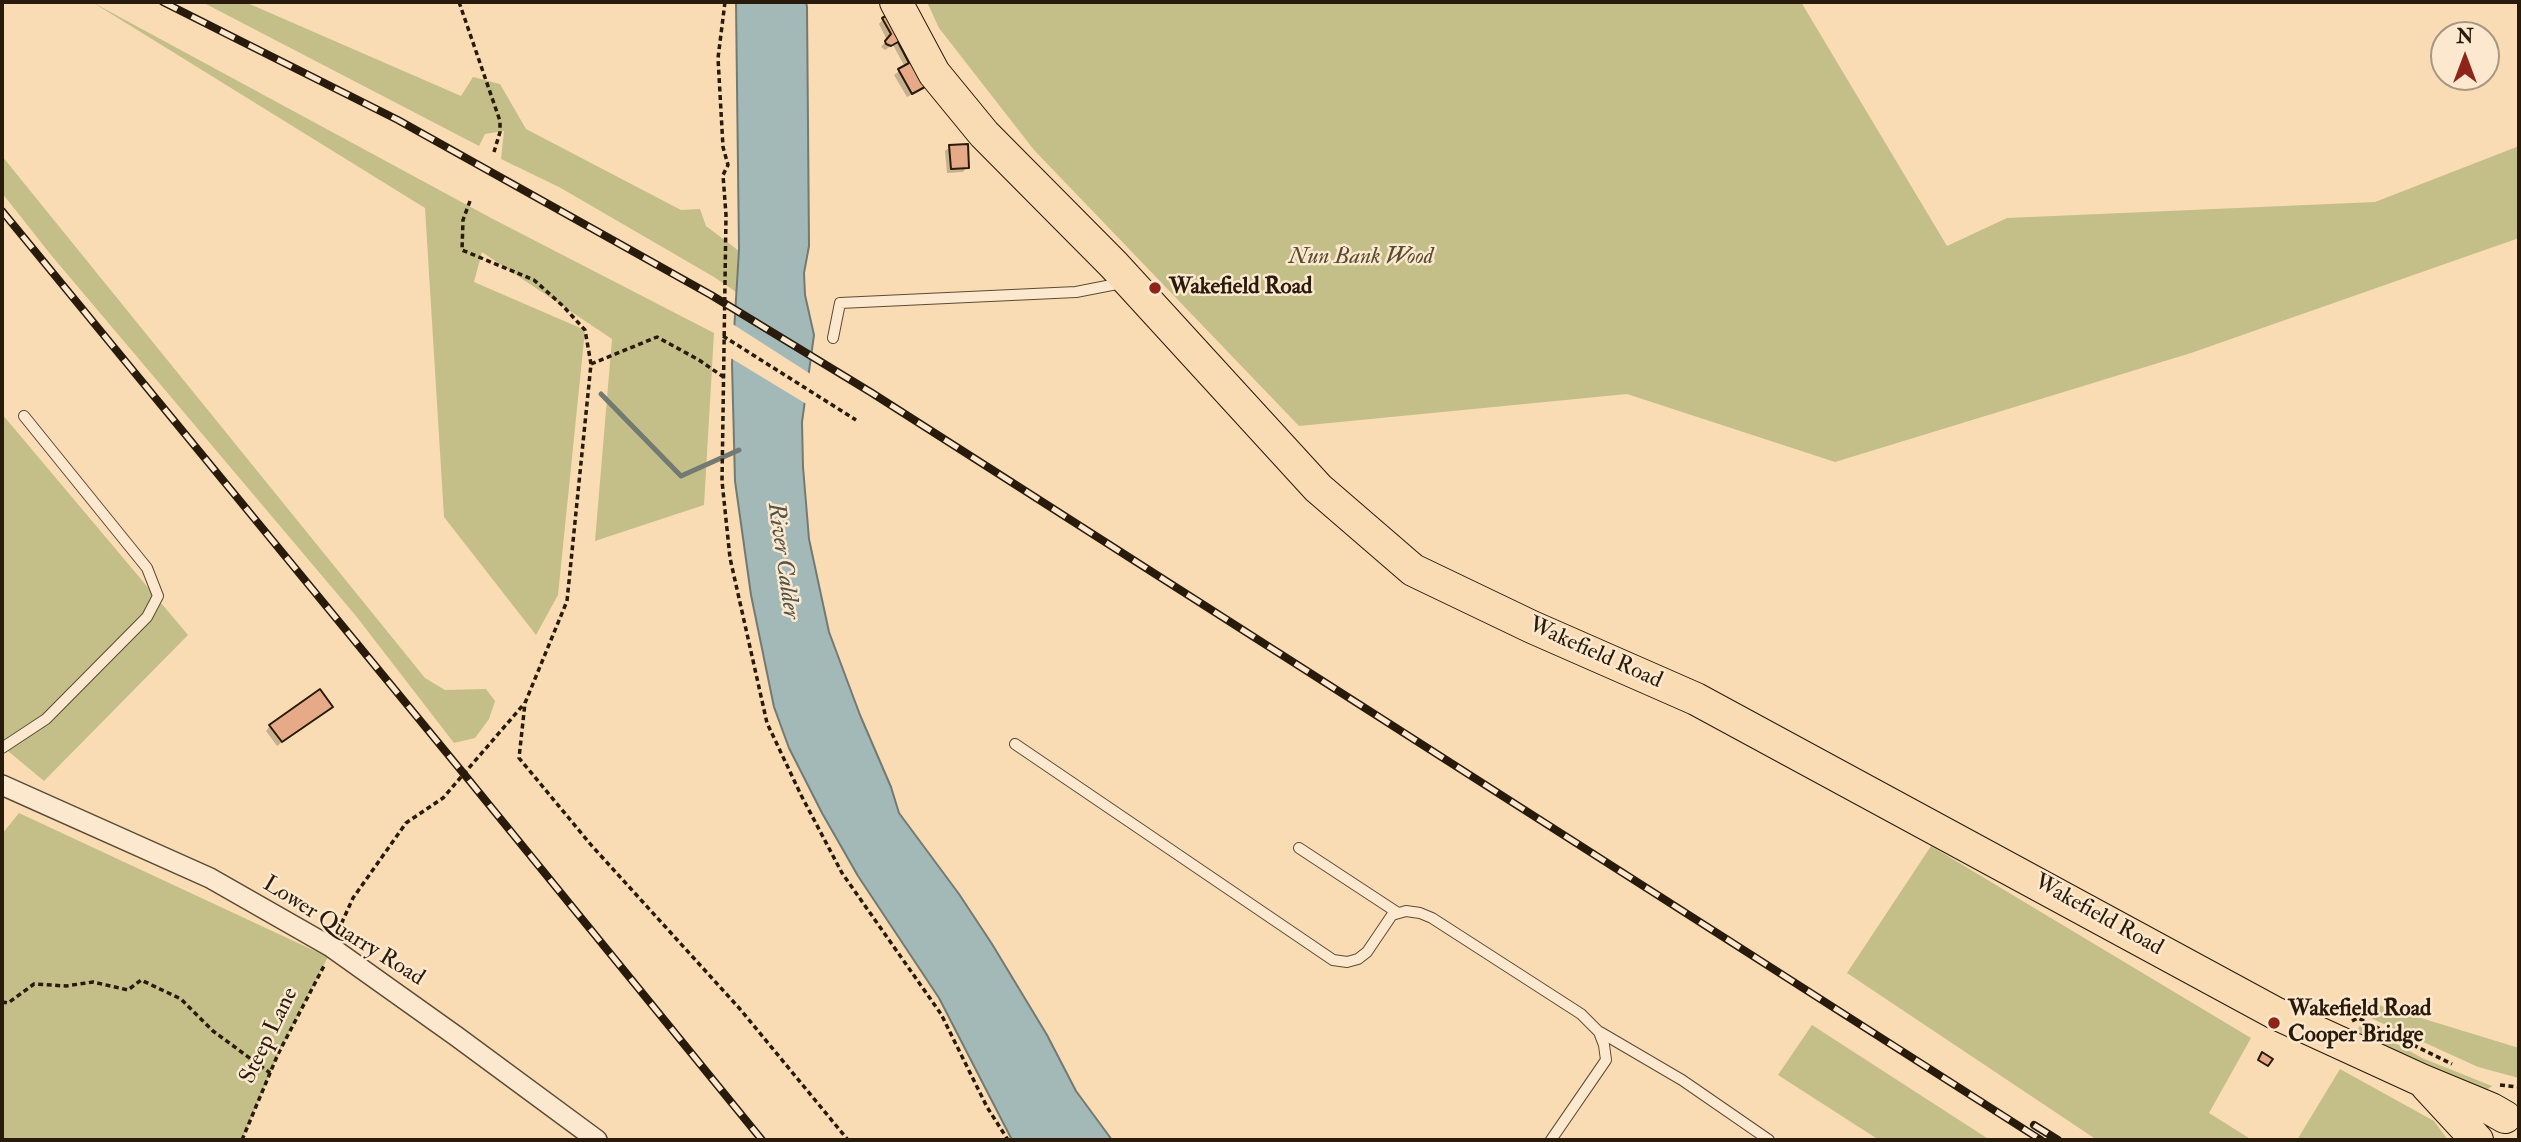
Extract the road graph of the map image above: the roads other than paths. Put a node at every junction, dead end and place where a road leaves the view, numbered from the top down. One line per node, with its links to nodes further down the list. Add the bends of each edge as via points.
1 (896, 2): 2 (highway, Wakefield Road, via 934,73 984,134)
2 (1130, 282): 3 (lane, via 1076,292 840,303); 11 (highway, Wakefield Road, via 1318,488 1413,570 1696,699 2275,1013)
3 (833, 338)
4 (24, 416): 6 (lane, via 148,568 158,596 148,617 46,719)
5 (1015, 744): 9 (lane, via 1333,960 1358,959)
6 (2, 748)
7 (2, 785): 13 (street, Lower Quarry Road, via 210,878 331,947)
8 (1299, 848): 9 (lane)
9 (1398, 913): 10 (lane, via 1432,918 1581,1014)
10 (1599, 1032): 14 (lane, via 1606,1060); 15 (lane, via 1682,1080)
11 (2421, 1080): 12 (highway, Wakefield Road); 16 (highway, Wakefield Road)
12 (2512, 1116): 17 (highway, via 2493,1126)
13 (597, 1140)
14 (1552, 1140)
15 (1769, 1140)
16 (2477, 1140)
17 (2484, 1140)

